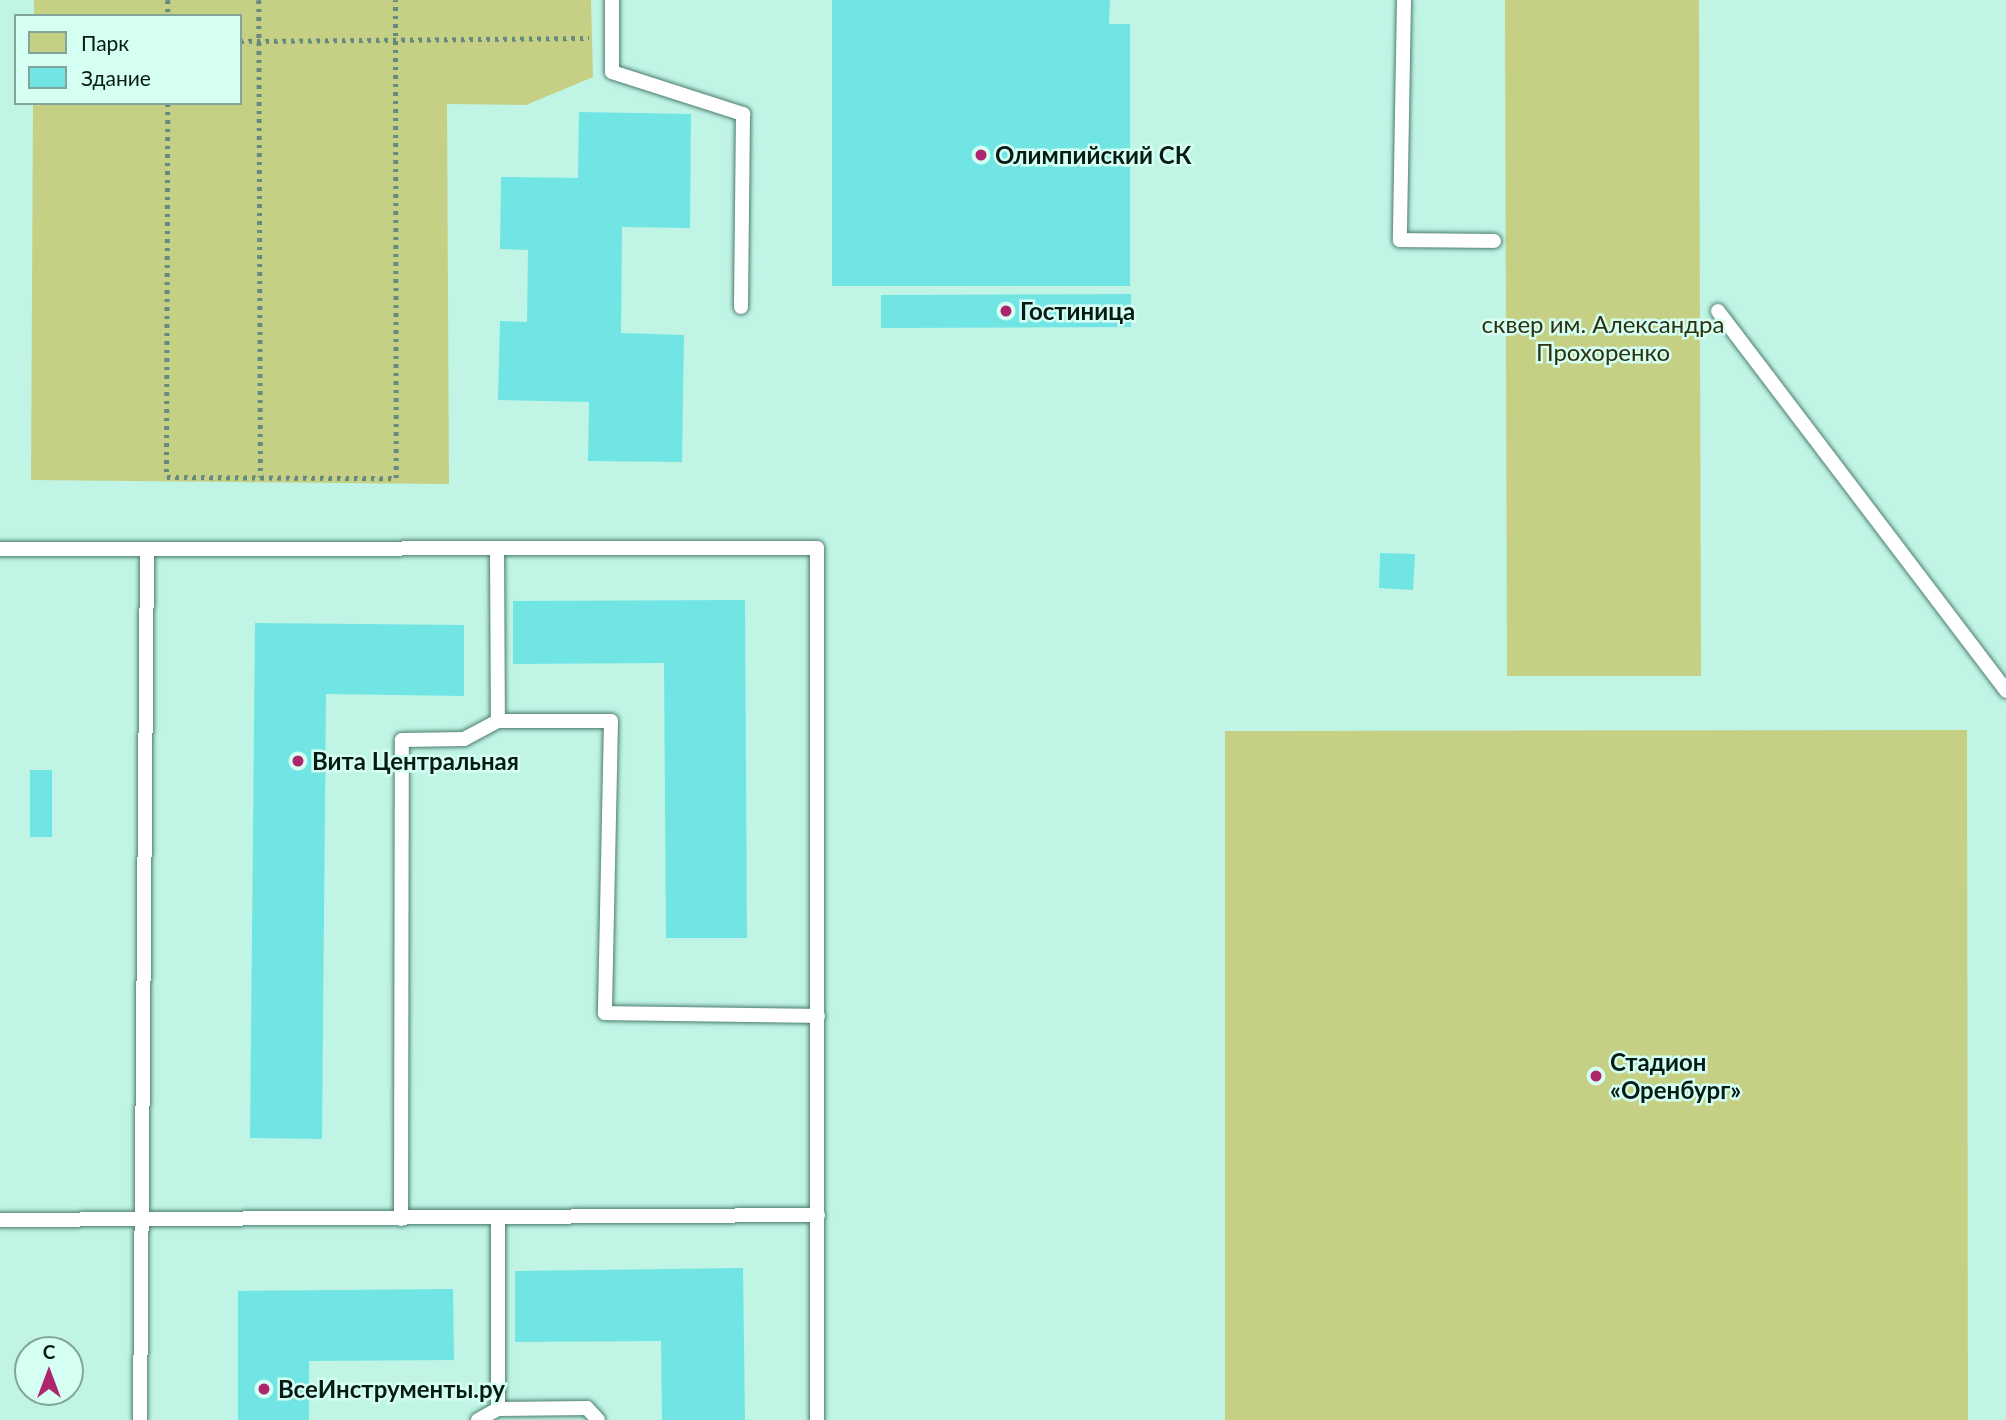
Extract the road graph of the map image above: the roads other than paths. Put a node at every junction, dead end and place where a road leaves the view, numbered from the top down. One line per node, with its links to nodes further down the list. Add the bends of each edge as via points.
1 (612, 0): 4 (lane, via 612,72 743,114)
2 (1404, 0): 3 (lane, via 1400,240)
3 (1494, 241)
4 (741, 307)
5 (1718, 311): 9 (lane)
6 (497, 548): 8 (lane); 10 (lane); 11 (lane, via 817,548)
7 (0, 549): 8 (lane)
8 (147, 549): 16 (lane)
9 (2006, 691)
10 (498, 721): 11 (lane, via 611,721 605,1013); 13 (lane, via 464,739 402,740)
11 (818, 1016): 12 (lane)
12 (818, 1215): 14 (lane); 21 (lane)
13 (401, 1219): 14 (lane); 16 (lane)
14 (498, 1219): 17 (lane)
15 (0, 1220): 16 (lane)
16 (143, 1221): 18 (lane)
17 (498, 1409): 19 (lane); 20 (lane, via 587,1408)
18 (140, 1420)
19 (478, 1420)
20 (598, 1420)
21 (817, 1420)

